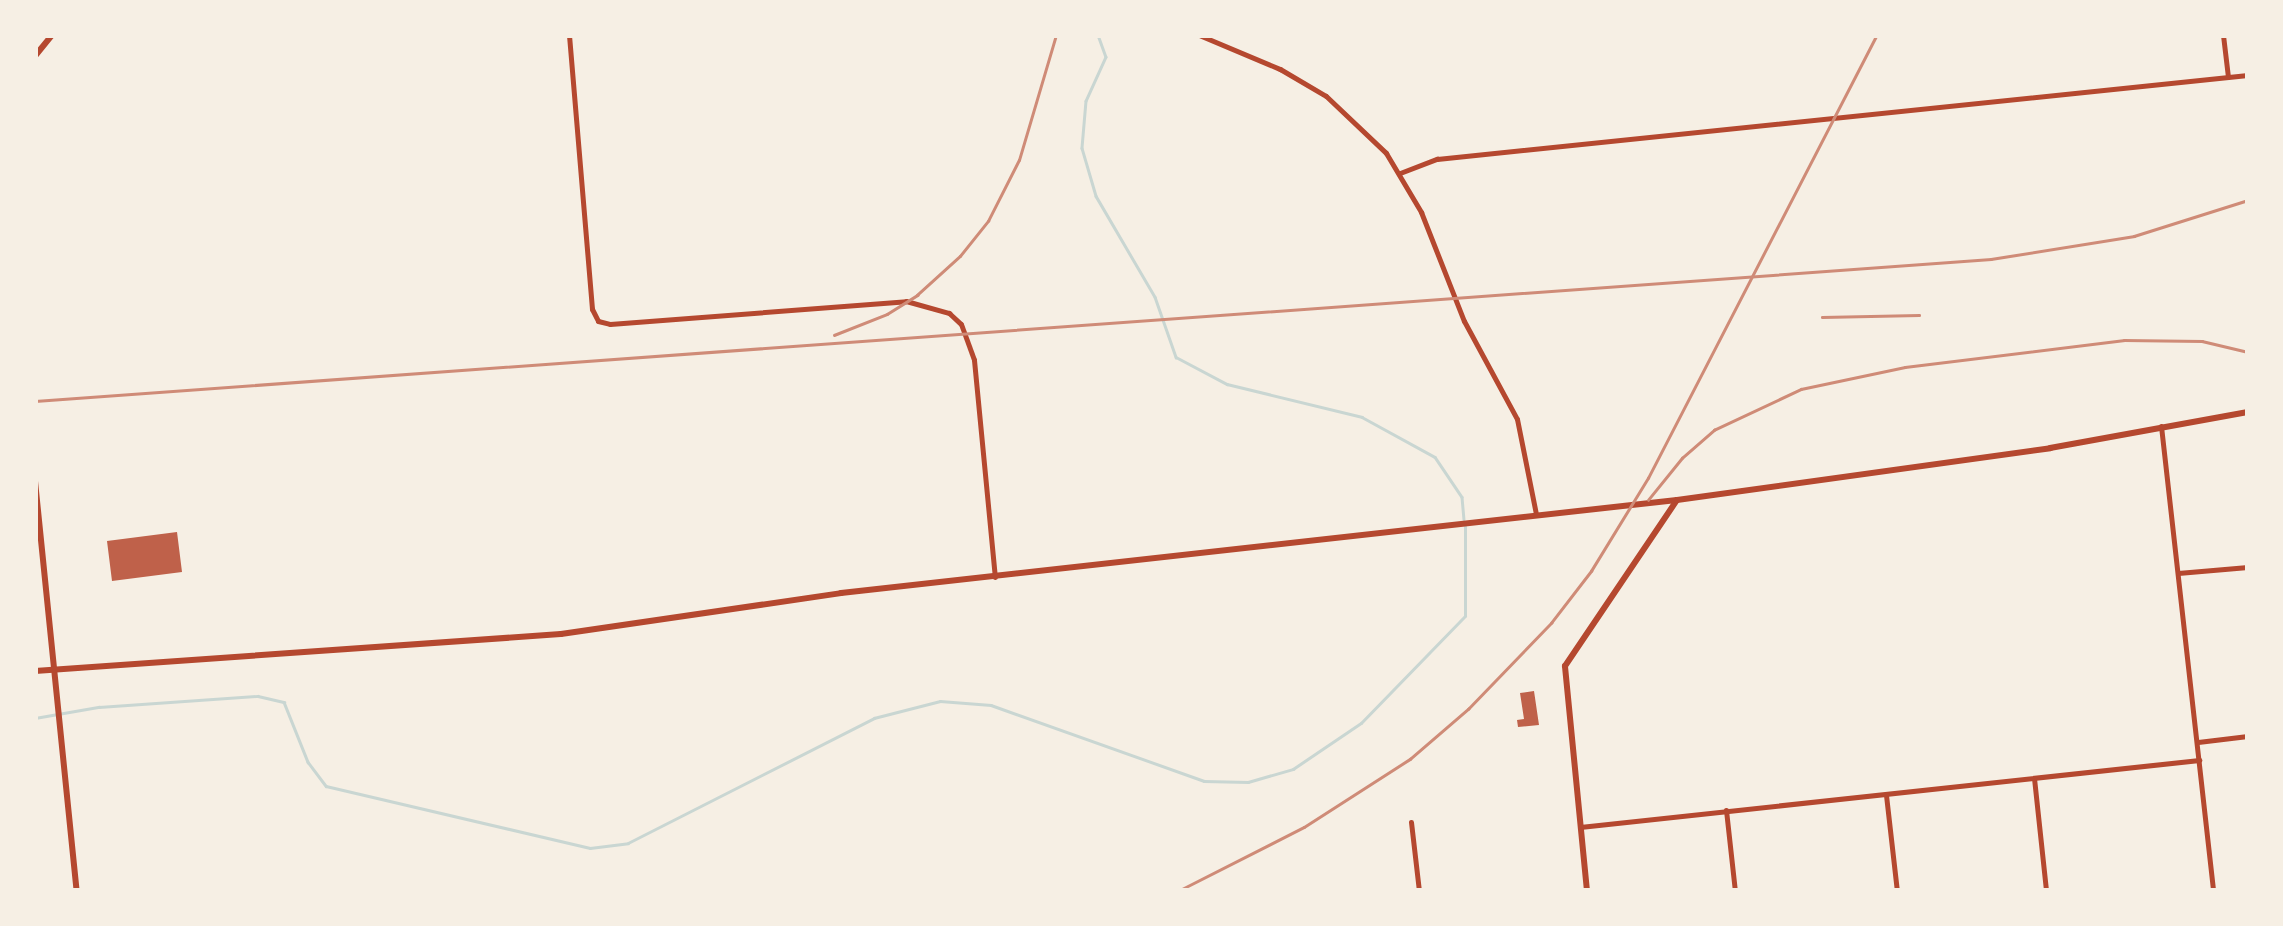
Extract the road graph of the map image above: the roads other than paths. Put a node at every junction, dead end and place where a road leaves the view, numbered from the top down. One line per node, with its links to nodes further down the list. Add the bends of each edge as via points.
1 (52, 35): 5 (main road)
2 (569, 35): 16 (street, via 598,321 906,302 948,314 966,334 974,360)
3 (1199, 35): 8 (street, via 1326,96 1377,142)
4 (2223, 35): 7 (street)
5 (35, 56)
6 (2248, 75): 7 (street)
7 (2228, 77): 8 (street, via 1437,159)
8 (1400, 174): 13 (street, via 1464,322 1518,418)
9 (2248, 412): 10 (main road)
10 (2161, 426): 12 (main road); 15 (street)
11 (35, 481): 17 (main road)
12 (1677, 500): 13 (main road); 26 (main road, via 1565,666)
13 (1536, 514): 16 (main road)
14 (2248, 567): 15 (street)
15 (2178, 573): 20 (street)
16 (995, 577): 17 (main road, via 545,636)
17 (55, 670): 18 (main road); 27 (main road)
18 (35, 671)
19 (2248, 736): 20 (street)
20 (2198, 742): 21 (street)
21 (2200, 760): 22 (street); 33 (street)
22 (2034, 778): 23 (street); 32 (street)
23 (1886, 795): 24 (street); 31 (street)
24 (1726, 810): 26 (street); 30 (street)
25 (1411, 822): 28 (street)
26 (1580, 826): 29 (main road)
27 (78, 891)
28 (1419, 891)
29 (1587, 891)
30 (1735, 891)
31 (1897, 891)
32 (2046, 891)
33 (2214, 891)

